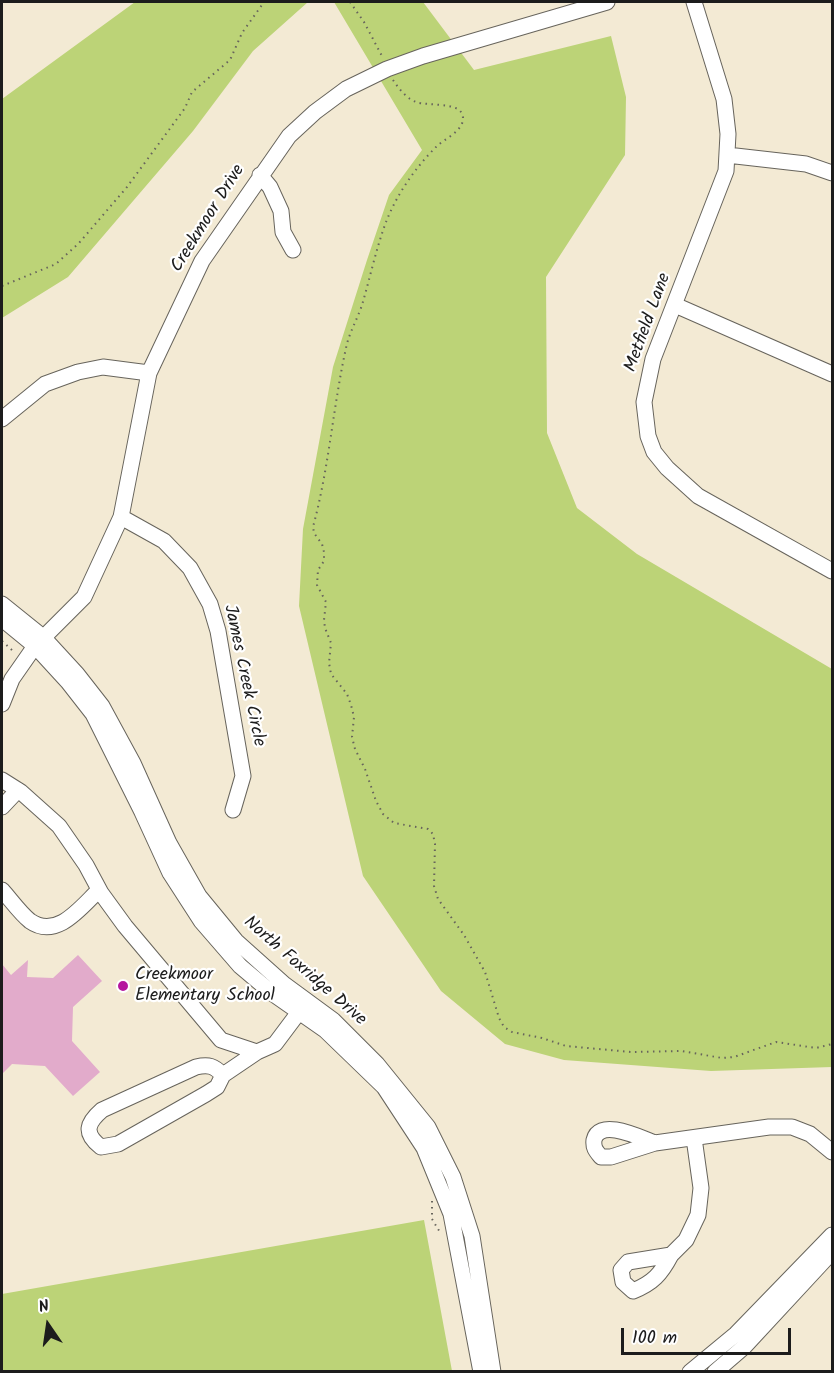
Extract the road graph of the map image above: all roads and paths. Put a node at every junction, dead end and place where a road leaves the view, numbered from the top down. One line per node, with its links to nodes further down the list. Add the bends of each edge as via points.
1 (264, 2): 10 (path, via 242,33 230,60 192,92 185,108 127,187 79,243 56,264)
2 (350, 2): 5 (path)
3 (607, 2): 5 (street, Creekmoor Drive)
4 (694, 2): 6 (street, Metfield Lane, via 724,99)
5 (388, 68): 8 (street, Creekmoor Drive, via 346,89 315,112 289,136); 28 (path, via 402,93 430,105 452,106 463,115 457,131 441,142 402,189 386,223 347,344 313,527 324,552 317,585 326,602 324,620 331,643 331,674 351,705 352,737 376,801 394,823 428,829 433,834 438,899 485,972 499,1018 512,1032 566,1046 631,1052 681,1051 722,1058 776,1042 816,1048)
6 (727, 155): 7 (street, via 806,164); 11 (street, Metfield Lane, via 726,171)
7 (832, 173)
8 (260, 175): 9 (street, via 281,211 283,232); 12 (street, Creekmoor Drive, via 202,261)
9 (293, 250)
10 (2, 286)
11 (675, 305): 13 (street); 16 (street, Metfield Lane, via 653,359 644,402 654,452 698,496)
12 (149, 373): 14 (street, via 104,368 78,372 45,384); 15 (street, Creekmoor Drive)
13 (832, 374)
14 (2, 419)
15 (121, 517): 19 (street, Creekmoor Drive, via 84,597); 24 (street, James Creek Circle, via 164,541 190,568 210,604 243,776)
16 (832, 571)
17 (2, 604): 19 (street, North Foxridge Drive)
18 (2, 619): 19 (street, North Foxridge Drive)
19 (39, 641): 20 (street, Creekmoor Drive, via 12,679); 27 (street, North Foxridge Drive, via 93,714 170,873 201,921 240,966 272,993)
20 (2, 704)
21 (2, 780): 22 (street)
22 (18, 790): 23 (street); 26 (street, via 59,826)
23 (2, 807)
24 (233, 810)
25 (2, 890): 26 (street, via 40,927 52,927 66,920)
26 (99, 890): 29 (street, via 221,1040)
27 (303, 1007): 29 (street, via 275,1044); 37 (street, North Foxridge Drive, via 384,1087 424,1148 451,1214); 38 (street, North Foxridge Drive, via 333,1020 389,1078 428,1127 453,1177 472,1236)
28 (832, 1044)
29 (257, 1052): 30 (street)
30 (223, 1075): 30 (street, via 217,1087 118,1144 101,1146 93,1140 89,1131 91,1120 102,1110 206,1064)
31 (694, 1138): 32 (street); 33 (street, via 792,1127); 36 (street, via 701,1188 698,1215 686,1240)
32 (654, 1143)
33 (829, 1143)
34 (832, 1235): 39 (street, via 736,1334)
35 (832, 1252): 40 (street, via 745,1346)
36 (671, 1255)
37 (481, 1371)
38 (493, 1371)
39 (690, 1371)
40 (715, 1371)

